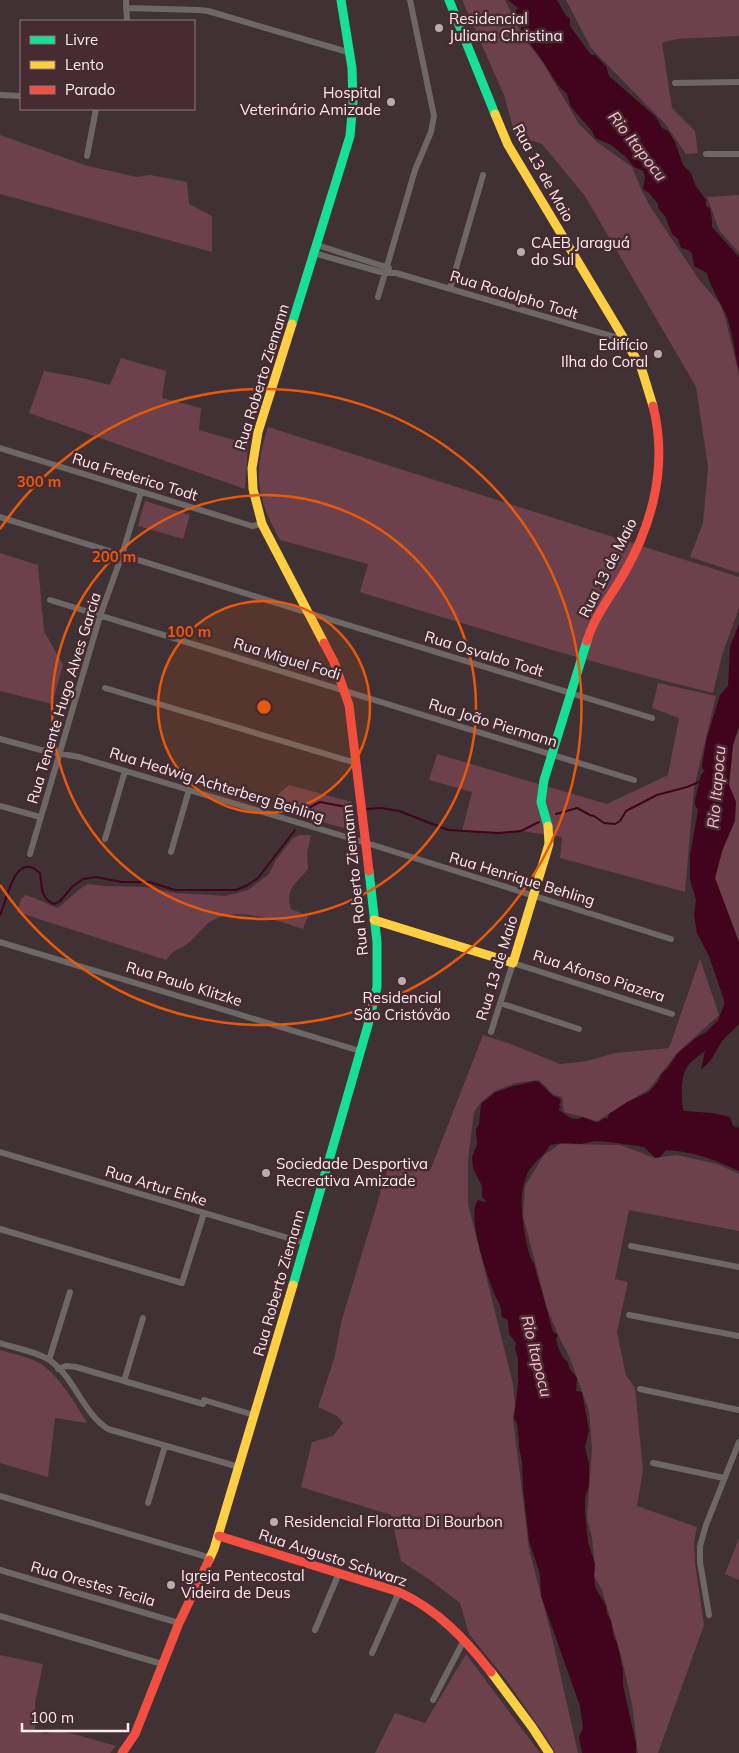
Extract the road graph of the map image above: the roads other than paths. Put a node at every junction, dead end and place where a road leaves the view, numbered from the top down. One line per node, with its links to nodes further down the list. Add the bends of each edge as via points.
1 (126, 0): 5 (street)
2 (341, 0): 7 (main road, Rua Roberto Ziemann)
3 (410, 0): 18 (street, via 434,116)
4 (449, 0): 21 (main road, Rua 13 de Maio, via 508,145)
5 (126, 8): 6 (street); 7 (street, via 208,11)
6 (127, 20)
7 (351, 53): 17 (main road, Rua Roberto Ziemann, via 352,125)
8 (739, 82): 9 (street)
9 (676, 83)
10 (0, 95): 11 (street)
11 (20, 96)
12 (96, 110): 15 (street)
13 (706, 154): 14 (street)
14 (739, 154)
15 (87, 156)
16 (483, 175): 19 (street)
17 (316, 249): 18 (street, Rua Rodolpho Todt); 25 (main road, Rua Roberto Ziemann, via 252,458 252,489)
18 (386, 270): 19 (street, Rua Rodolpho Todt); 20 (street)
19 (450, 289): 21 (street, Rua Rodolpho Todt)
20 (378, 296)
21 (625, 340): 32 (main road, Rua 13 de Maio, via 644,374 654,410 659,456 657,488 641,540 591,631)
22 (0, 448): 23 (street, Rua Frederico Todt)
23 (140, 492): 25 (street, Rua Frederico Todt, via 252,526); 26 (street, Rua Tenente Hugo Alves Garcia)
24 (0, 517): 26 (street, Rua Osvaldo Todt)
25 (262, 524): 28 (main road, Rua Roberto Ziemann)
26 (122, 555): 28 (street, Rua Osvaldo Todt); 29 (street, Rua Tenente Hugo Alves Garcia)
27 (50, 600): 29 (street, Rua Miguel Fodi)
28 (309, 614): 31 (main road, Rua Roberto Ziemann); 32 (street, Rua Osvaldo Todt)
29 (100, 616): 31 (street, Rua Miguel Fodi); 35 (street, Rua Tenente Hugo Alves Garcia)
30 (105, 688): 37 (street)
31 (345, 690): 36 (street, Rua João Piermann); 37 (main road, Rua Roberto Ziemann)
32 (571, 694): 33 (street, Rua Osvaldo Todt); 36 (main road, Rua 13 de Maio)
33 (652, 718)
34 (0, 738): 35 (street, Rua Hedwig Achterberg Behling)
35 (60, 753): 38 (street, Rua Hedwig Achterberg Behling); 42 (street, Rua Tenente Hugo Alves Garcia)
36 (552, 754): 39 (street, Rua João Piermann); 47 (main road, Rua 13 de Maio, via 541,797 549,829 549,844)
37 (356, 763): 44 (main road, Rua Roberto Ziemann)
38 (125, 771): 40 (street, Rua Hedwig Achterberg Behling); 43 (street)
39 (634, 780)
40 (189, 790): 44 (street, Rua Hedwig Achterberg Behling); 45 (street)
41 (0, 806): 42 (street)
42 (40, 817): 46 (street, Rua Tenente Hugo Alves Garcia)
43 (105, 839)
44 (366, 843): 47 (street, Rua Henrique Behling); 48 (main road, Rua Roberto Ziemann)
45 (171, 852)
46 (30, 854)
47 (534, 896): 49 (street, Rua Henrique Behling); 51 (main road, Rua 13 de Maio)
48 (374, 920): 51 (main road, Rua Afonso Piazera); 56 (main road, Rua Roberto Ziemann, via 377,987)
49 (670, 938)
50 (1, 944): 56 (street, Rua Paulo Klitzke)
51 (513, 963): 52 (street, Rua 13 de Maio); 53 (street, Rua Afonso Piazera)
52 (501, 1002): 54 (street); 55 (street, Rua 13 de Maio)
53 (672, 1014)
54 (580, 1027)
55 (491, 1032)
56 (360, 1051): 60 (main road, Rua Roberto Ziemann)
57 (0, 1152): 58 (street, Rua Artur Enke)
58 (204, 1213): 59 (street, via 182,1283); 60 (street, Rua Artur Enke)
59 (0, 1229)
60 (305, 1243): 73 (main road, Rua Roberto Ziemann)
61 (631, 1246): 62 (street)
62 (739, 1268)
63 (70, 1292): 68 (street)
64 (629, 1314): 66 (street)
65 (143, 1318): 70 (street)
66 (739, 1336)
67 (0, 1343): 68 (street)
68 (49, 1360): 69 (street)
69 (58, 1369): 70 (street, via 76,1367); 75 (street, via 101,1424)
70 (124, 1381): 73 (street)
71 (640, 1389): 72 (street)
72 (739, 1410)
73 (254, 1415): 77 (main road, Rua Roberto Ziemann)
74 (739, 1442): 78 (street)
75 (165, 1446): 77 (street); 80 (street)
76 (653, 1463): 78 (street)
77 (239, 1467): 81 (main road, Rua Roberto Ziemann)
78 (724, 1478): 86 (street, via 700,1546)
79 (0, 1496): 82 (street)
80 (148, 1502)
81 (219, 1536): 82 (main road, Rua Roberto Ziemann); 84 (main road, Rua Augusto Schwarz)
82 (211, 1558): 88 (main road, Rua Roberto Ziemann)
83 (0, 1570): 88 (street, Rua Orestes Tecila)
84 (339, 1574): 85 (main road, Rua Augusto Schwarz); 89 (street)
85 (400, 1593): 90 (main road, Rua Augusto Schwarz, via 432,1612); 91 (street)
86 (709, 1615)
87 (0, 1616): 92 (street)
88 (179, 1623): 92 (main road, Rua Roberto Ziemann)
89 (315, 1630)
90 (464, 1640): 93 (street); 95 (main road, Rua Augusto Schwarz, via 489,1668)
91 (374, 1651)
92 (162, 1664): 94 (main road, Rua Roberto Ziemann, via 135,1734)
93 (433, 1700)
94 (122, 1753)
95 (550, 1753)

